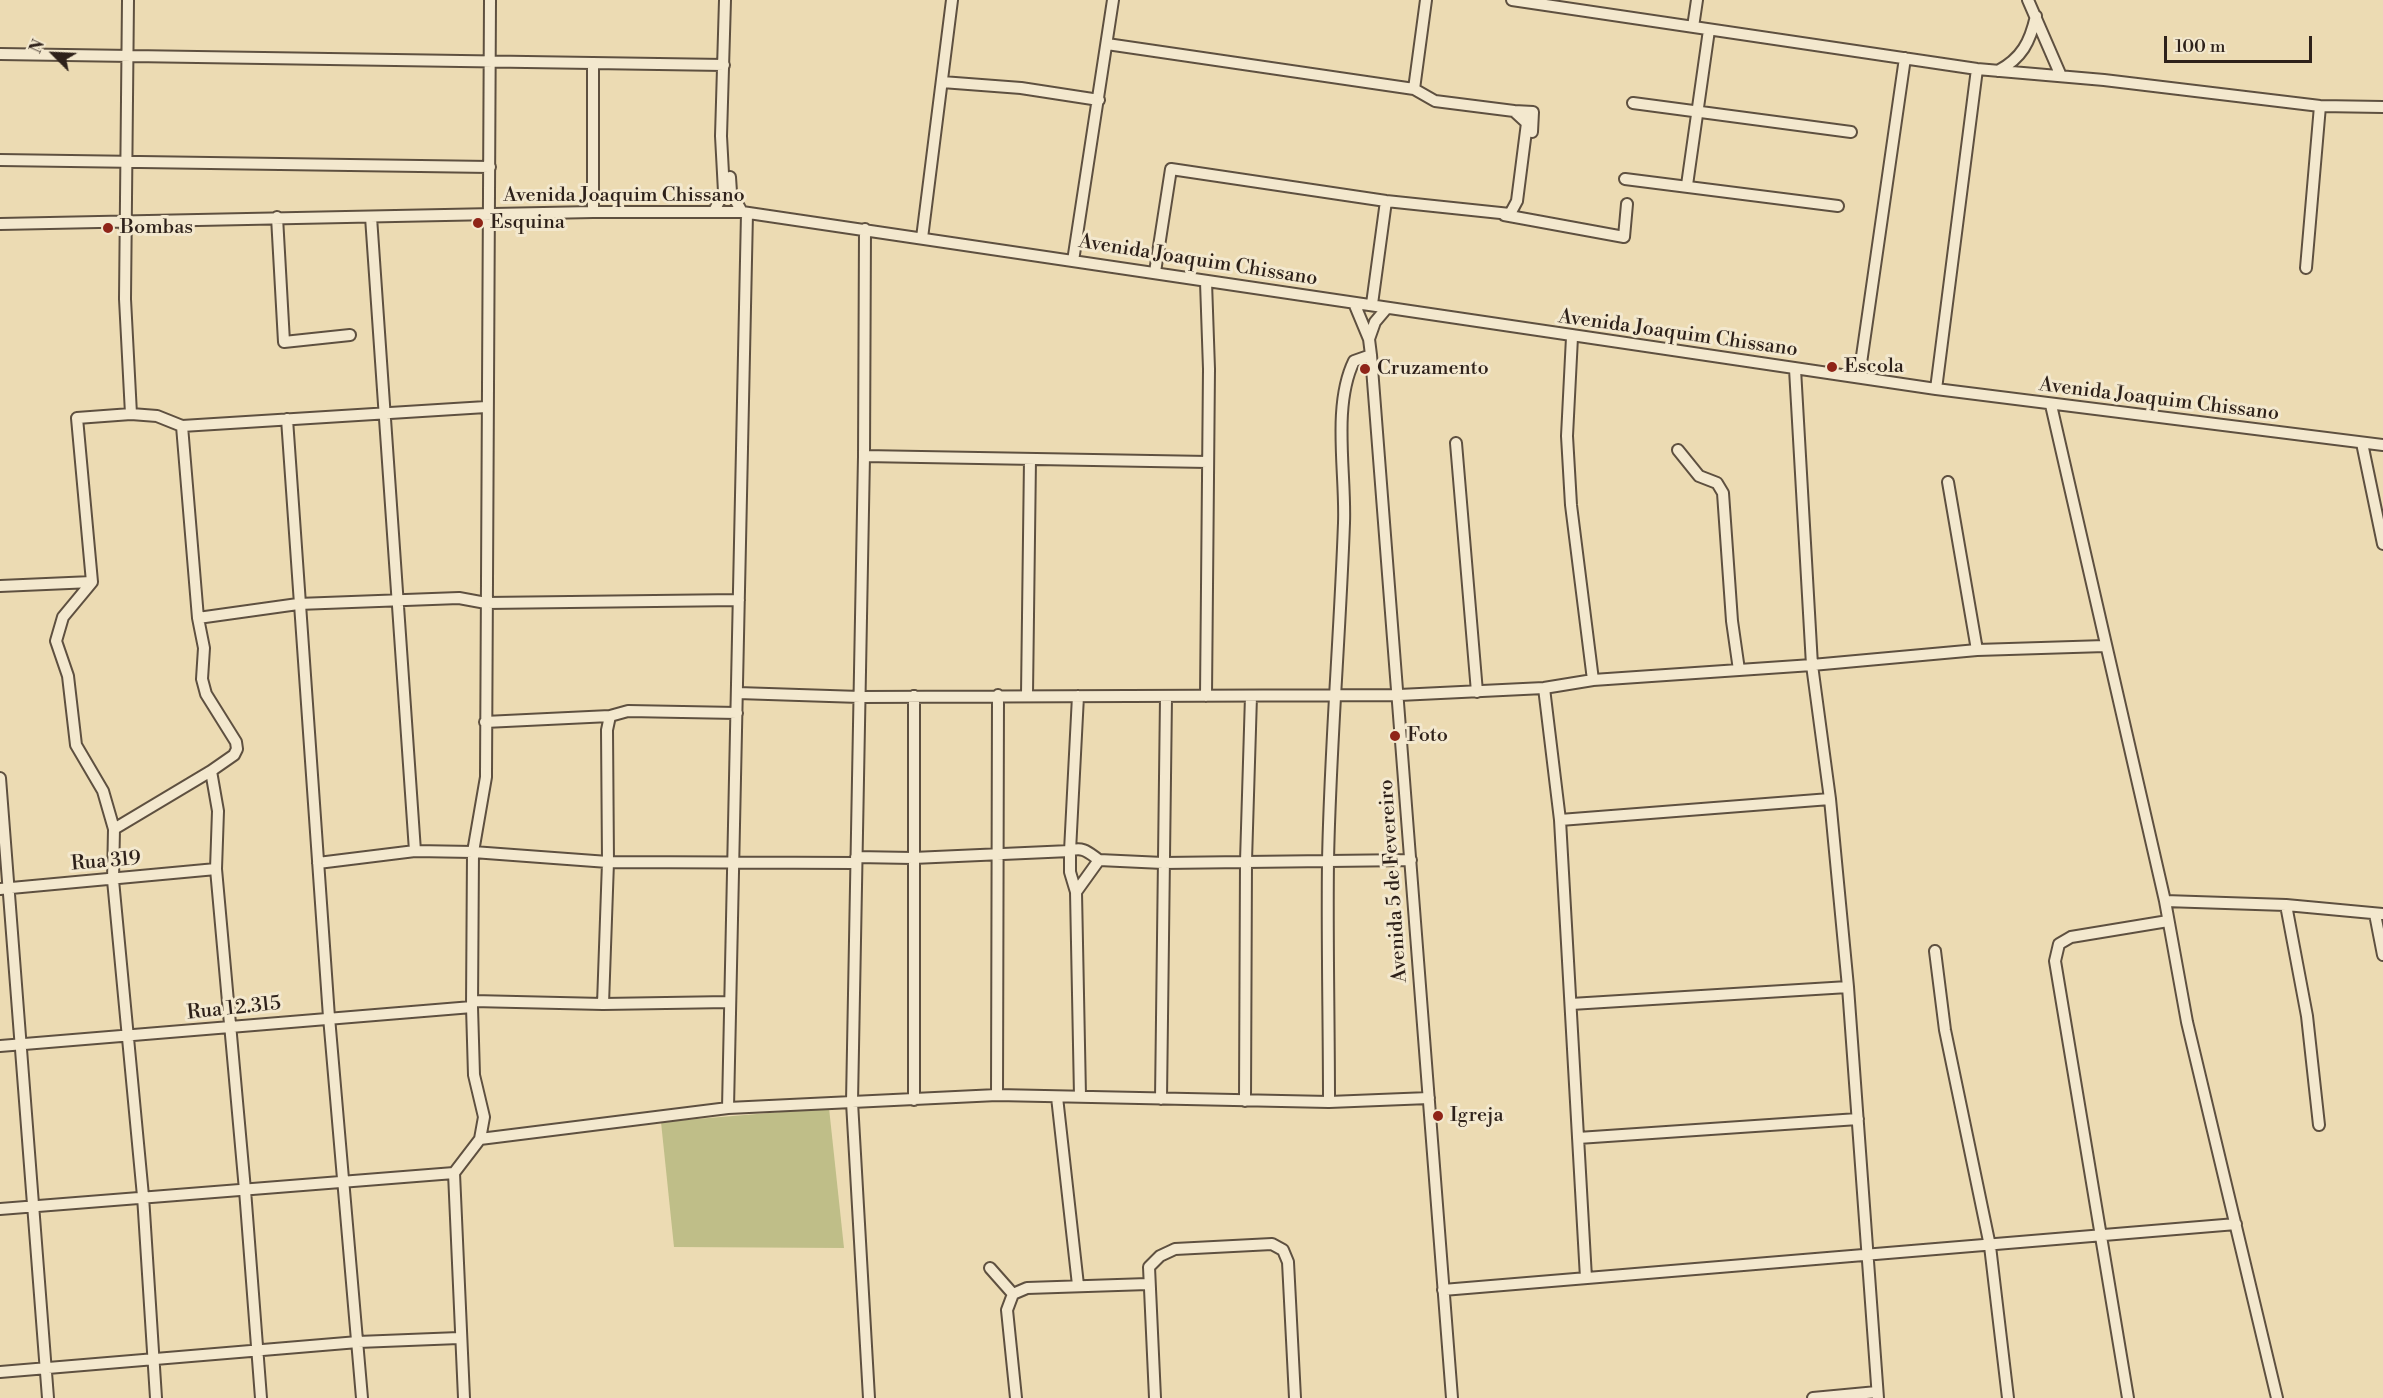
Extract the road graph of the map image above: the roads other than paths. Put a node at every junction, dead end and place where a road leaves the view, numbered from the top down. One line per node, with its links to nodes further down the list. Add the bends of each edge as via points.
1 (128, 0): 16 (street)
2 (490, 0): 18 (street)
3 (725, 0): 20 (street)
4 (952, 0): 24 (street)
5 (1113, 0): 14 (street)
6 (1426, 0): 25 (street)
7 (1512, 0): 10 (street)
8 (1697, 0): 12 (street)
9 (2028, 0): 11 (street)
10 (1573, 4): 12 (street)
11 (2036, 16): 22 (street, via 2025,50); 23 (street)
12 (1693, 27): 13 (street)
13 (1709, 30): 17 (street); 31 (street)
14 (1107, 44): 25 (street); 26 (street)
15 (0, 54): 16 (street)
16 (127, 56): 18 (street); 35 (street)
17 (1905, 58): 21 (street); 66 (street)
18 (489, 63): 19 (street); 36 (street)
19 (593, 63): 20 (street); 43 (street)
20 (724, 65): 32 (street)
21 (1977, 69): 22 (street); 67 (street)
22 (1998, 71): 23 (street)
23 (2061, 76): 28 (street)
24 (942, 82): 26 (street, via 1021,88); 53 (street)
25 (1413, 89): 30 (street, via 1435,101)
26 (1099, 100): 54 (street)
27 (1633, 103): 31 (street)
28 (2320, 106): 29 (street); 55 (street)
29 (2383, 107)
30 (1514, 111): 46 (street, via 1527,123 1517,201 1510,214); 49 (street, via 1533,112 1534,123)
31 (1698, 111): 33 (street); 38 (street)
32 (723, 121): 42 (street, via 724,192); 44 (street, via 731,192)
33 (1851, 132)
34 (0, 160): 35 (street)
35 (126, 161): 36 (street); 50 (street)
36 (490, 167): 45 (street)
37 (1625, 179): 38 (street)
38 (1687, 185): 41 (street)
39 (1386, 201): 46 (street); 56 (street, via 1171,168); 59 (street)
40 (1627, 204): 49 (street, via 1624,237)
41 (1838, 206)
42 (714, 211): 43 (street, Avenida Joaquim Chissano); 44 (street, Avenida Joaquim Chissano)
43 (593, 212): 45 (street, Avenida Joaquim Chissano)
44 (744, 213): 52 (street, Avenida Joaquim Chissano); 85 (street)
45 (490, 214): 48 (street, Avenida Joaquim Chissano); 69 (street)
46 (1498, 214): 49 (street)
47 (277, 217): 48 (street, Avenida Joaquim Chissano); 50 (street, Avenida Joaquim Chissano); 61 (street, via 284,342)
48 (372, 217): 70 (street)
49 (1521, 218)
50 (127, 222): 51 (street, Avenida Joaquim Chissano); 71 (street, via 124,299)
51 (0, 224)
52 (865, 229): 53 (street, Avenida Joaquim Chissano); 78 (street)
53 (922, 238): 54 (street, Avenida Joaquim Chissano)
54 (1073, 261): 56 (street, Avenida Joaquim Chissano)
55 (2306, 268)
56 (1155, 272): 57 (street, Avenida Joaquim Chissano)
57 (1206, 282): 58 (street, Avenida Joaquim Chissano); 80 (street)
58 (1354, 303): 59 (street, Avenida Joaquim Chissano); 63 (street, Avenida 5 de Fevereiro)
59 (1372, 304): 60 (street, Avenida Joaquim Chissano)
60 (1386, 309): 62 (street, Avenida Joaquim Chissano); 63 (street, via 1375,322)
61 (350, 335)
62 (1572, 337): 65 (street, Avenida Joaquim Chissano); 94 (street, via 1567,436 1571,504)
63 (1369, 339): 64 (street, Avenida 5 de Fevereiro)
64 (1371, 358): 100 (street, via 1354,361 1346,385 1344,521); 101 (street, Avenida 5 de Fevereiro)
65 (1795, 369): 66 (street, Avenida Joaquim Chissano); 92 (street)
66 (1859, 377): 67 (street, Avenida Joaquim Chissano)
67 (1936, 389): 68 (street, Avenida Joaquim Chissano)
68 (2050, 405): 75 (street, Avenida Joaquim Chissano); 90 (street)
69 (486, 407): 70 (street); 87 (street)
70 (385, 413): 72 (street); 86 (street)
71 (131, 414): 73 (street, via 157,416); 83 (street, via 77,418)
72 (287, 419): 73 (street); 88 (street)
73 (182, 426): 89 (street)
74 (1456, 443): 96 (street)
75 (2362, 443): 76 (street, Avenida Joaquim Chissano); 82 (street)
76 (2383, 445)
77 (1678, 450): 93 (street, via 1699,476 1717,483 1723,494)
78 (864, 456): 79 (street); 106 (street)
79 (1030, 459): 80 (street); 98 (street)
80 (1208, 462): 104 (street)
81 (1948, 482): 91 (street)
82 (2383, 544)
83 (92, 582): 84 (street); 115 (street, via 63,617 56,640 68,676 76,745 103,791)
84 (0, 586)
85 (739, 600): 87 (street); 97 (street)
86 (400, 601): 87 (street, via 459,598); 88 (street); 116 (street)
87 (486, 603): 110 (street)
88 (298, 604): 89 (street); 125 (street)
89 (198, 618): 111 (street, via 206,694 237,749)
90 (2105, 646): 91 (street); 134 (street)
91 (1977, 650): 92 (street)
92 (1812, 665): 93 (street); 113 (street)
93 (1739, 670): 94 (street)
94 (1593, 680): 95 (street)
95 (1544, 688): 96 (street); 114 (street)
96 (1477, 692): 101 (street)
97 (738, 693): 106 (street); 108 (street)
98 (1027, 694): 99 (street); 103 (street)
99 (998, 695): 102 (street); 119 (street)
100 (1334, 695): 101 (street); 105 (street); 128 (street)
101 (1399, 695): 123 (street, Avenida 5 de Fevereiro)
102 (914, 696): 106 (street); 120 (street)
103 (1078, 696): 107 (street); 117 (street)
104 (1206, 696): 105 (street); 107 (street)
105 (1251, 696): 124 (street)
106 (860, 697): 121 (street)
107 (1166, 697): 129 (street)
108 (737, 713): 109 (street, via 628,711); 127 (street)
109 (610, 716): 110 (street); 126 (street)
110 (485, 722): 118 (street, via 486,777)
111 (212, 771): 115 (street); 130 (street, via 218,811)
112 (0, 778): 132 (street)
113 (1830, 799): 114 (street); 140 (street)
114 (1560, 820): 144 (street)
115 (114, 829): 131 (street)
116 (415, 851): 118 (street); 125 (street)
117 (1070, 851): 119 (street); 122 (street, via 1085,850); 133 (street, via 1070,872)
118 (473, 852): 126 (street); 142 (street)
119 (996, 856): 120 (street); 150 (street)
120 (913, 858): 121 (street); 155 (street)
121 (856, 860): 127 (street); 157 (street)
122 (1099, 860): 129 (street); 133 (street)
123 (1410, 860): 128 (street); 153 (street, Avenida 5 de Fevereiro)
124 (1246, 861): 128 (street); 129 (street); 156 (street)
125 (318, 862): 145 (street)
126 (608, 862): 127 (street); 143 (street)
127 (731, 862): 141 (street)
128 (1328, 862): 158 (street)
129 (1163, 863): 154 (street)
130 (216, 869): 131 (street, Rua 319); 146 (street)
131 (113, 879): 132 (street, Rua 319); 147 (street)
132 (4, 889): 148 (street)
133 (1076, 892): 151 (street)
134 (2165, 901): 135 (street); 137 (street)
135 (2286, 905): 136 (street); 161 (street, via 2307,1016)
136 (2379, 914): 139 (street)
137 (2168, 921): 170 (street, via 2187,1022); 171 (street, via 2071,937 2059,944 2055,961)
138 (1935, 951): 172 (street, via 1945,1030)
139 (2383, 955)
140 (1848, 987): 144 (street); 160 (street)
141 (729, 1002): 143 (street, Rua 12.315); 159 (street)
142 (473, 1004): 143 (street, Rua 12.315); 145 (street, Rua 12.315); 163 (street, via 474,1075 484,1117)
143 (603, 1004)
144 (1570, 1004): 162 (street)
145 (329, 1017): 146 (street, Rua 12.315); 165 (street)
146 (230, 1028): 147 (street, Rua 12.315); 166 (street)
147 (126, 1037): 148 (street, Rua 12.315); 167 (street)
148 (22, 1044): 149 (street, Rua 12.315); 168 (street)
149 (0, 1046)
150 (997, 1095): 152 (street); 155 (street)
151 (1080, 1096): 152 (street); 154 (street)
152 (1057, 1097): 177 (street)
153 (1429, 1098): 158 (street); 178 (street, Avenida 5 de Fevereiro)
154 (1161, 1099): 156 (street)
155 (914, 1100): 157 (street)
156 (1245, 1101): 158 (street)
157 (852, 1102): 159 (street); 192 (street)
158 (1329, 1102)
159 (728, 1108): 163 (street)
160 (1857, 1119): 162 (street); 173 (street)
161 (2319, 1125)
162 (1578, 1138): 175 (street)
163 (480, 1139): 164 (street)
164 (454, 1173): 165 (street); 180 (street)
165 (344, 1180): 166 (street); 181 (street)
166 (245, 1190): 167 (street); 182 (street)
167 (143, 1196): 168 (street); 183 (street)
168 (33, 1207): 169 (street); 184 (street)
169 (0, 1209)
170 (2236, 1224): 171 (street); 200 (street)
171 (2101, 1237): 172 (street); 199 (street)
172 (1990, 1246): 173 (street); 198 (street)
173 (1867, 1257): 175 (street); 186 (street)
174 (990, 1268): 179 (street)
175 (1586, 1278): 178 (street)
176 (1148, 1284): 177 (street); 194 (street); 195 (street, via 1149,1267 1175,1249 1272,1244 1283,1250 1288,1262)
177 (1078, 1285): 179 (street, via 1026,1288)
178 (1443, 1290): 196 (street, Avenida 5 de Fevereiro)
179 (1013, 1294): 193 (street, via 1007,1310)
180 (459, 1338): 181 (street); 191 (street)
181 (358, 1342): 182 (street); 190 (street)
182 (258, 1351): 183 (street); 189 (street)
183 (154, 1359): 184 (street); 188 (street)
184 (45, 1369): 185 (street); 187 (street)
185 (0, 1372)
186 (1878, 1395): 197 (street)
187 (48, 1398)
188 (156, 1398)
189 (261, 1398)
190 (362, 1398)
191 (464, 1398)
192 (869, 1398)
193 (1016, 1398)
194 (1155, 1398)
195 (1295, 1398)
196 (1452, 1398)
197 (1813, 1398)
198 (2008, 1398)
199 (2128, 1398)
200 (2277, 1398)

